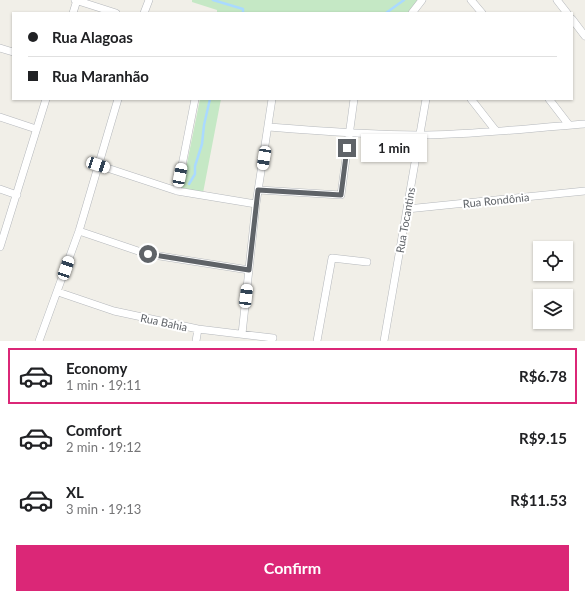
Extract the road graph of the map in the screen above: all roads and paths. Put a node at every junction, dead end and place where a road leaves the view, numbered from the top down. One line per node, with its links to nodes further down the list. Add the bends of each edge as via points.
1 (77, 0): 6 (street); 7 (street)
2 (148, 0): 8 (street)
3 (422, 0): 9 (street)
4 (472, 0): 10 (street)
5 (557, 0): 11 (street)
6 (73, 12)
7 (113, 12)
8 (144, 12)
9 (413, 12)
10 (481, 12)
11 (566, 12)
12 (573, 20): 13 (street)
13 (585, 36)
14 (0, 48): 15 (street)
15 (12, 52)
16 (46, 100): 28 (street)
17 (118, 100): 32 (street)
18 (195, 100): 35 (street)
19 (272, 100): 27 (street)
20 (354, 100): 30 (street)
21 (426, 100): 31 (street, Rua Tocantins)
22 (472, 100): 29 (street)
23 (550, 100): 26 (street)
24 (0, 117): 28 (street)
25 (585, 124): 26 (street)
26 (569, 125): 29 (street)
27 (268, 127): 30 (street); 34 (street)
28 (36, 129): 37 (street)
29 (496, 131): 31 (street)
30 (349, 133): 31 (street); 34 (street, via 341,195)
31 (418, 135): 39 (street, Rua Tocantins)
32 (98, 165): 35 (street); 40 (street)
33 (0, 188): 37 (street)
34 (258, 190): 38 (street)
35 (177, 191): 38 (street)
36 (585, 191): 39 (street, Rua Rondônia)
37 (17, 195): 41 (street)
38 (256, 204): 43 (street)
39 (407, 209): 51 (street, Rua Tocantins)
40 (79, 231): 43 (street, via 148,254); 44 (street)
41 (0, 247)
42 (368, 262): 50 (street, via 332,258)
43 (249, 270): 46 (street)
44 (58, 292): 45 (street, Rua Bahia, via 114,311); 48 (street)
45 (198, 329): 46 (street, Rua Bahia); 49 (street)
46 (242, 334): 47 (street, Rua Bahia)
47 (273, 338)
48 (39, 341)
49 (196, 341)
50 (317, 341)
51 (384, 341)

